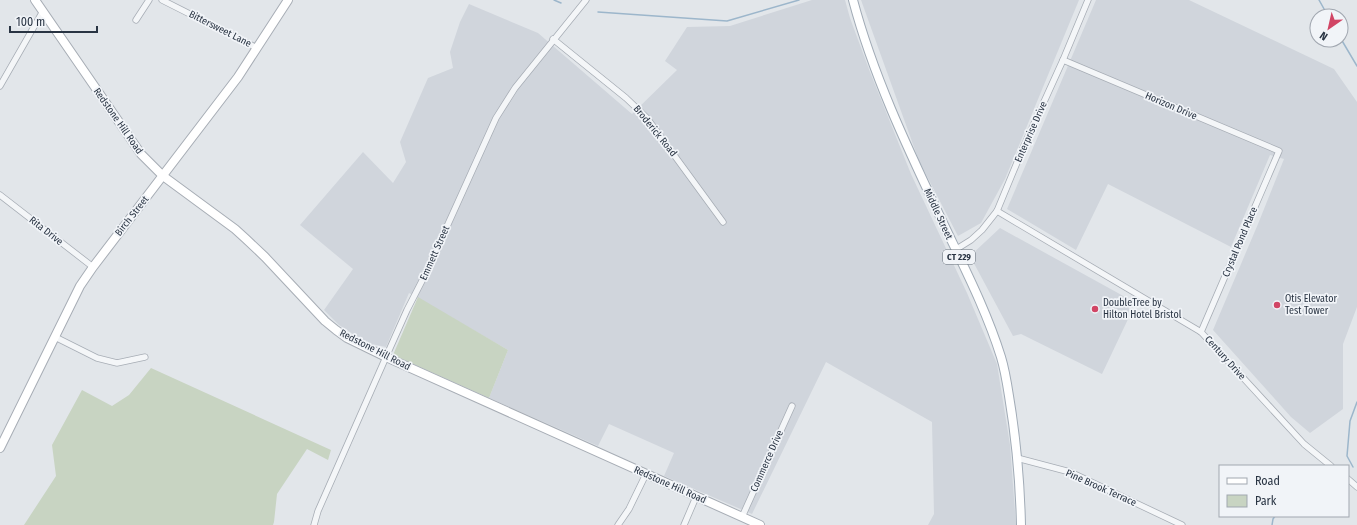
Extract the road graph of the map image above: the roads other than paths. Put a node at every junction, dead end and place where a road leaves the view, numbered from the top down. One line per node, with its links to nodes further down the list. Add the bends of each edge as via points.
1 (35, 0): 8 (main road, Redstone Hill Road)
2 (149, 0): 9 (street)
3 (162, 0): 11 (street, Bittersweet Lane)
4 (288, 0): 11 (main road, Birch Street)
5 (586, 0): 10 (street, Emmett Street)
6 (853, 0): 19 (main road, Middle Street / CT 229, via 872,59 899,126)
7 (1088, 0): 12 (street, Enterprise Drive)
8 (42, 11): 13 (street); 15 (main road, Redstone Hill Road, via 141,154)
9 (136, 20)
10 (553, 39): 18 (street, Broderick Road, via 647,118); 24 (street, Emmett Street, via 511,92 496,118)
11 (257, 48): 15 (main road, Birch Street)
12 (1063, 60): 14 (street, Horizon Drive); 17 (street, Enterprise Drive)
13 (0, 86)
14 (1278, 151): 21 (street, Crystal Pond Place)
15 (163, 176): 20 (main road, Birch Street); 24 (main road, Redstone Hill Road, via 235,229 336,330)
16 (0, 195): 20 (street, Rita Drive)
17 (997, 211): 19 (street, Enterprise Drive, via 982,230); 21 (street, Century Drive)
18 (723, 222)
19 (955, 250): 27 (main road, Middle Street / CT 229, via 1001,358)
20 (93, 267): 22 (main road, Birch Street, via 80,286)
21 (1201, 332): 28 (street, Century Drive, via 1304,444)
22 (55, 337): 23 (street, via 97,358 117,363); 26 (main road, Birch Street)
23 (145, 357)
24 (386, 357): 29 (main road, Redstone Hill Road); 34 (street, Emmett Street)
25 (792, 406): 33 (street, Commerce Drive)
26 (0, 448)
27 (1018, 458): 38 (main road, Middle Street / CT 229); 39 (street, Pine Brook Terrace, via 1070,472)
28 (1330, 465)
29 (646, 474): 32 (main road, Redstone Hill Road); 35 (street)
30 (1349, 480): 31 (street)
31 (1357, 487)
32 (696, 497): 33 (main road, Redstone Hill Road); 36 (street)
33 (742, 517): 37 (main road, Redstone Hill Road)
34 (314, 525)
35 (618, 525)
36 (684, 525)
37 (760, 525)
38 (1022, 525)
39 (1182, 525)

